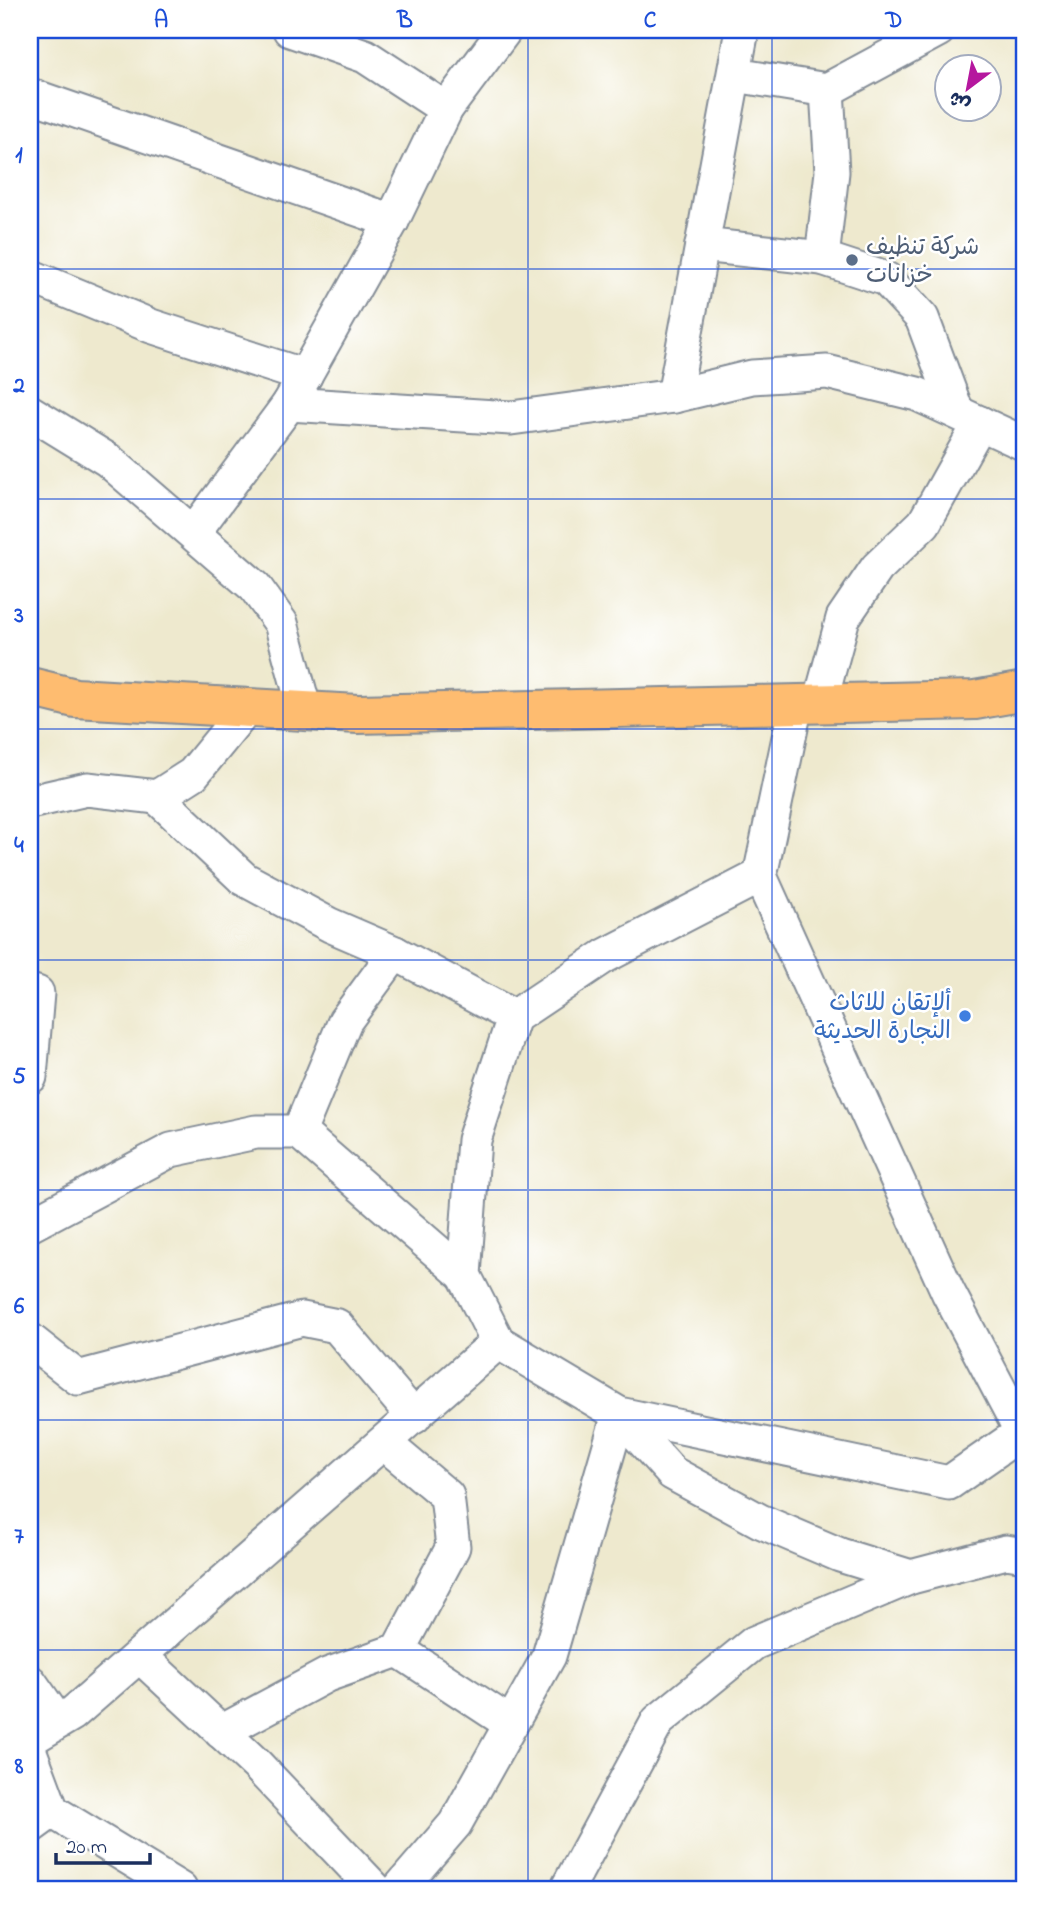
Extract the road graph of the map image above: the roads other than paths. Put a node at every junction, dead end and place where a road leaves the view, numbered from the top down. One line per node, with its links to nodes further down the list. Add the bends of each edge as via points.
1 (290, 30): 8 (street, via 365,56)
2 (505, 30): 8 (street)
3 (742, 30): 5 (street)
4 (938, 30): 6 (street)
5 (735, 75): 6 (street); 10 (street)
6 (827, 90): 11 (street, via 832,172)
7 (30, 94): 9 (street)
8 (446, 109): 9 (street)
9 (393, 221): 13 (street)
10 (702, 245): 11 (street); 14 (street)
11 (822, 258): 16 (street, via 886,279 922,318)
12 (30, 276): 13 (street)
13 (297, 390): 14 (street, via 511,418); 18 (street)
14 (674, 396): 16 (street, via 752,377 827,372 917,394)
15 (30, 413): 18 (street, via 108,460)
16 (968, 417): 17 (street); 21 (street, via 924,523 877,569 843,618)
17 (1025, 444)
18 (194, 532): 23 (street, via 255,587 281,623)
19 (30, 687): 22 (main road, via 75,698)
20 (1025, 691): 21 (main road, via 975,700)
21 (808, 704): 23 (main road, via 358,714); 26 (street)
22 (247, 708): 23 (main road); 24 (street, via 193,774)
23 (305, 711)
24 (157, 797): 25 (street, via 87,789); 27 (street, via 244,879)
25 (30, 802)
26 (760, 876): 29 (street, via 605,956); 38 (street, via 948,1292)
27 (395, 953): 29 (street); 31 (street, via 345,1021)
28 (30, 991): 30 (street, via 37,993)
29 (514, 1017): 33 (street, via 474,1139)
30 (30, 1077)
31 (299, 1132): 32 (street, via 256,1132 171,1150); 33 (street)
32 (30, 1225)
33 (464, 1275): 35 (street)
34 (30, 1340): 37 (street, via 78,1378 302,1319 314,1321 337,1326)
35 (498, 1342): 36 (street); 37 (street)
36 (619, 1414): 38 (street, via 949,1483); 41 (street, via 672,1473 760,1521 840,1555); 46 (street, via 549,1656)
37 (414, 1417): 39 (street)
38 (1023, 1435)
39 (384, 1444): 42 (street, via 447,1496 453,1547); 43 (street)
40 (1025, 1555): 41 (street, via 1006,1552)
41 (911, 1577): 54 (street, via 754,1643 658,1721)
42 (398, 1650): 46 (street); 47 (street, via 327,1675)
43 (140, 1656): 45 (street); 47 (street)
44 (30, 1682): 45 (street)
45 (58, 1722): 48 (street)
46 (511, 1724): 53 (street, via 455,1824)
47 (222, 1732): 52 (street)
48 (30, 1739)
49 (30, 1752): 50 (street)
50 (41, 1819): 51 (street)
51 (180, 1889)
52 (375, 1889)
53 (399, 1889)
54 (566, 1889)

